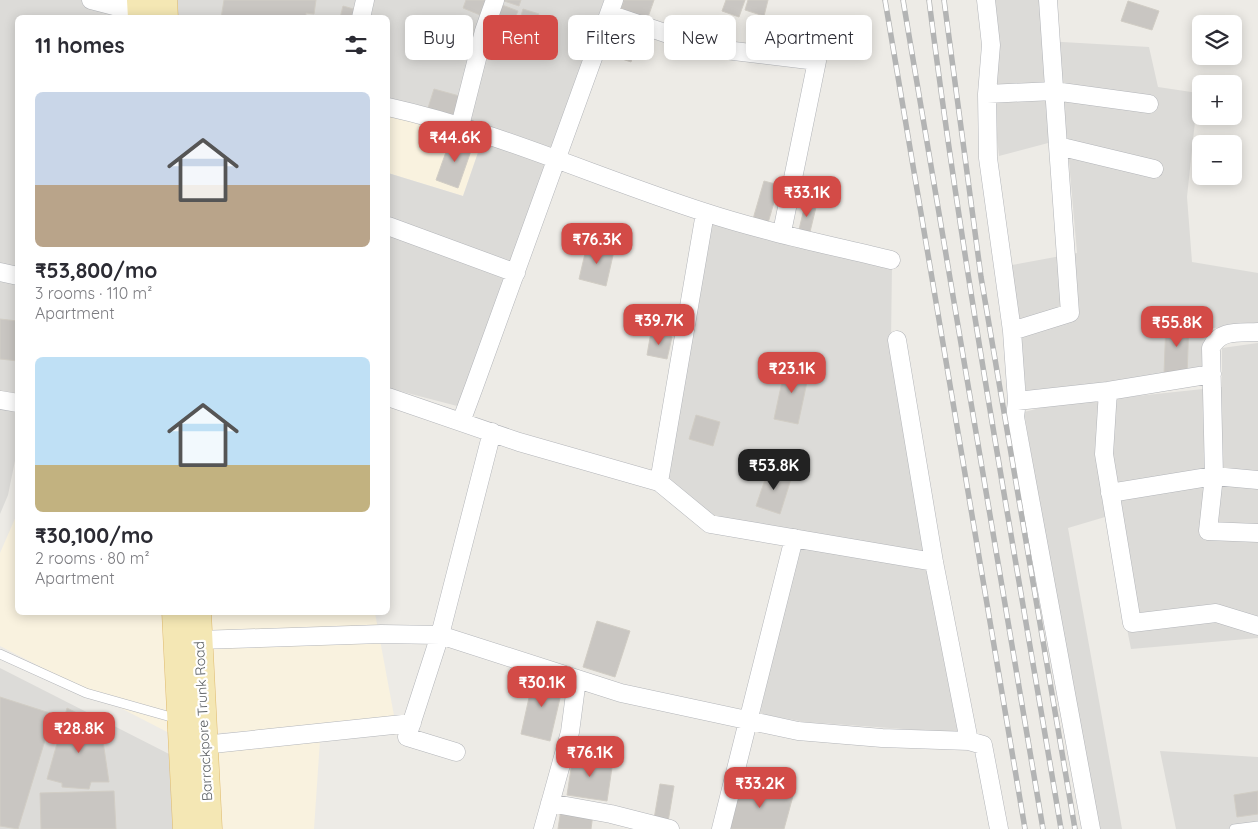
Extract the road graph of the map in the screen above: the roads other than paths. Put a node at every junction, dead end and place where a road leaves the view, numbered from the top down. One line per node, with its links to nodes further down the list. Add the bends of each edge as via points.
1 (91, 0): 7 (street)
2 (365, 0): 8 (street)
3 (495, 0): 13 (street)
4 (986, 0): 10 (street, via 991,45)
5 (1048, 0): 9 (street)
6 (611, 7): 15 (street); 19 (street, via 709,48 817,61)
7 (150, 10)
8 (362, 15)
9 (1054, 91): 10 (street); 11 (street); 14 (street)
10 (987, 94): 24 (street, via 988,158)
11 (1149, 104)
12 (390, 107): 13 (street)
13 (460, 126): 15 (street)
14 (1058, 146): 16 (street); 24 (street, via 1070,313)
15 (555, 158): 17 (street); 22 (street)
16 (1154, 168)
17 (705, 213): 19 (street); 37 (street)
18 (390, 227): 22 (street)
19 (782, 232): 20 (street)
20 (891, 260)
21 (0, 272): 23 (street)
22 (516, 274): 33 (street)
23 (15, 275)
24 (1012, 330): 31 (street)
25 (1258, 332): 27 (street, via 1223,334 1215,339 1211,348)
26 (897, 340): 41 (street)
27 (1212, 374): 28 (street); 35 (street)
28 (1108, 391): 31 (street); 38 (street, via 1104,454)
29 (390, 398): 33 (street)
30 (0, 400): 32 (street)
31 (1017, 401): 62 (street, via 1015,417)
32 (15, 402)
33 (461, 422): 34 (street)
34 (492, 432): 37 (street); 45 (street)
35 (1214, 476): 36 (street); 38 (street); 39 (street, via 1208,531)
36 (1258, 480)
37 (659, 482): 40 (street, via 710,524)
38 (1110, 492): 44 (street, via 1132,623 1216,614)
39 (1258, 534)
40 (794, 538): 41 (street); 49 (street)
41 (934, 562): 52 (street)
42 (176, 615): 51 (main road, Barrackpore Trunk Road)
43 (197, 615): 46 (main road, Barrackpore Trunk Road)
44 (1258, 626)
45 (440, 635): 46 (street); 48 (street); 50 (street)
46 (199, 640): 51 (main road, Barrackpore Trunk Road)
47 (0, 654): 51 (lane, via 86,693)
48 (577, 679): 49 (street, via 621,693); 54 (street, via 570,732)
49 (748, 720): 52 (street, via 798,731); 60 (street)
50 (412, 723): 51 (street); 53 (street, via 407,737)
51 (192, 730): 56 (main road, Barrackpore Trunk Road); 57 (main road, Barrackpore Trunk Road)
52 (969, 741): 61 (street, via 983,744)
53 (456, 752)
54 (550, 803): 58 (street); 59 (street)
55 (1258, 826): 63 (lane)
56 (187, 829)
57 (208, 829)
58 (543, 829)
59 (670, 829)
60 (721, 829)
61 (999, 829)
62 (1091, 829)
63 (1234, 829)

